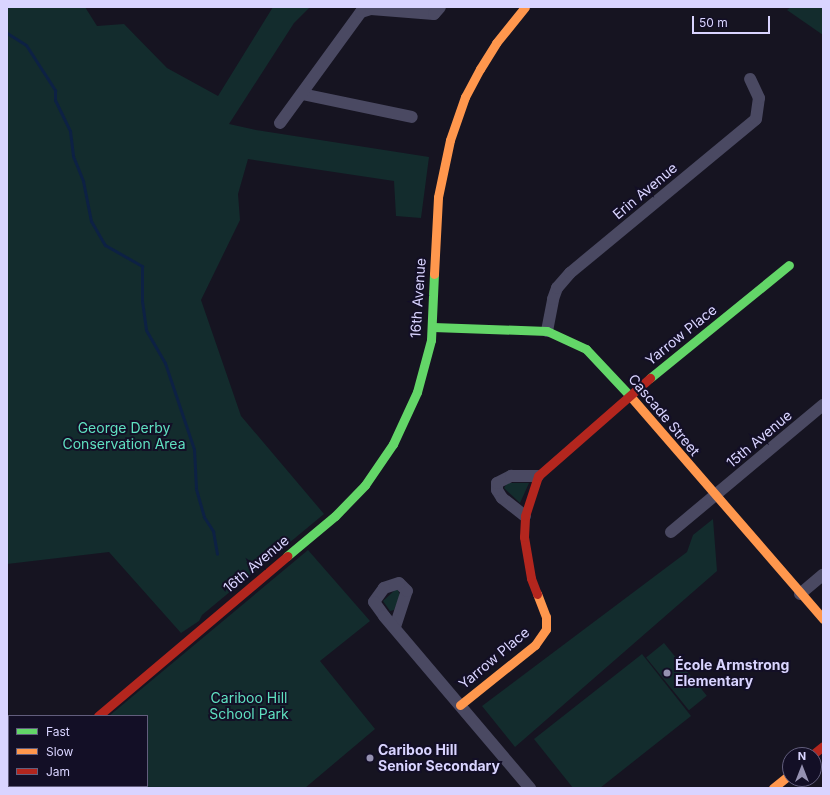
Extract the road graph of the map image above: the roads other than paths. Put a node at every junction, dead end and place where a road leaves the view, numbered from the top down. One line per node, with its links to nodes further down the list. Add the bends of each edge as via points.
1 (440, 7): 4 (street, via 434,14 371,9 361,12)
2 (525, 7): 8 (street, 16th Avenue, via 496,43 480,69 465,97 450,140 437,205)
3 (750, 79): 9 (street, Erin Avenue, via 759,98 756,119 570,273 557,288)
4 (302, 94): 5 (street); 6 (street)
5 (412, 117)
6 (280, 123)
7 (789, 265): 10 (street, Yarrow Place)
8 (433, 327): 9 (street, Cascade Street); 21 (street, 16th Avenue, via 424,372 410,411 386,454 364,485 335,516)
9 (547, 331): 10 (street, Cascade Street, via 586,349)
10 (630, 395): 12 (street, Yarrow Place); 13 (street, Cascade Street)
11 (823, 405): 13 (street, 15th Avenue)
12 (538, 476): 14 (street, Yarrow Place); 14 (street, via 510,476 497,483 497,490 502,498)
13 (715, 496): 15 (street, 15th Avenue); 17 (street, Cascade Street)
14 (525, 516): 20 (street, Yarrow Place, via 526,556 545,612 546,629 535,645)
15 (671, 532)
16 (823, 575): 17 (street)
17 (800, 594): 18 (street, Cascade Street)
18 (823, 619)
19 (395, 627): 20 (street)
20 (460, 705): 23 (street)
21 (99, 715)
22 (782, 781): 24 (street)
23 (530, 788)
24 (773, 788)

